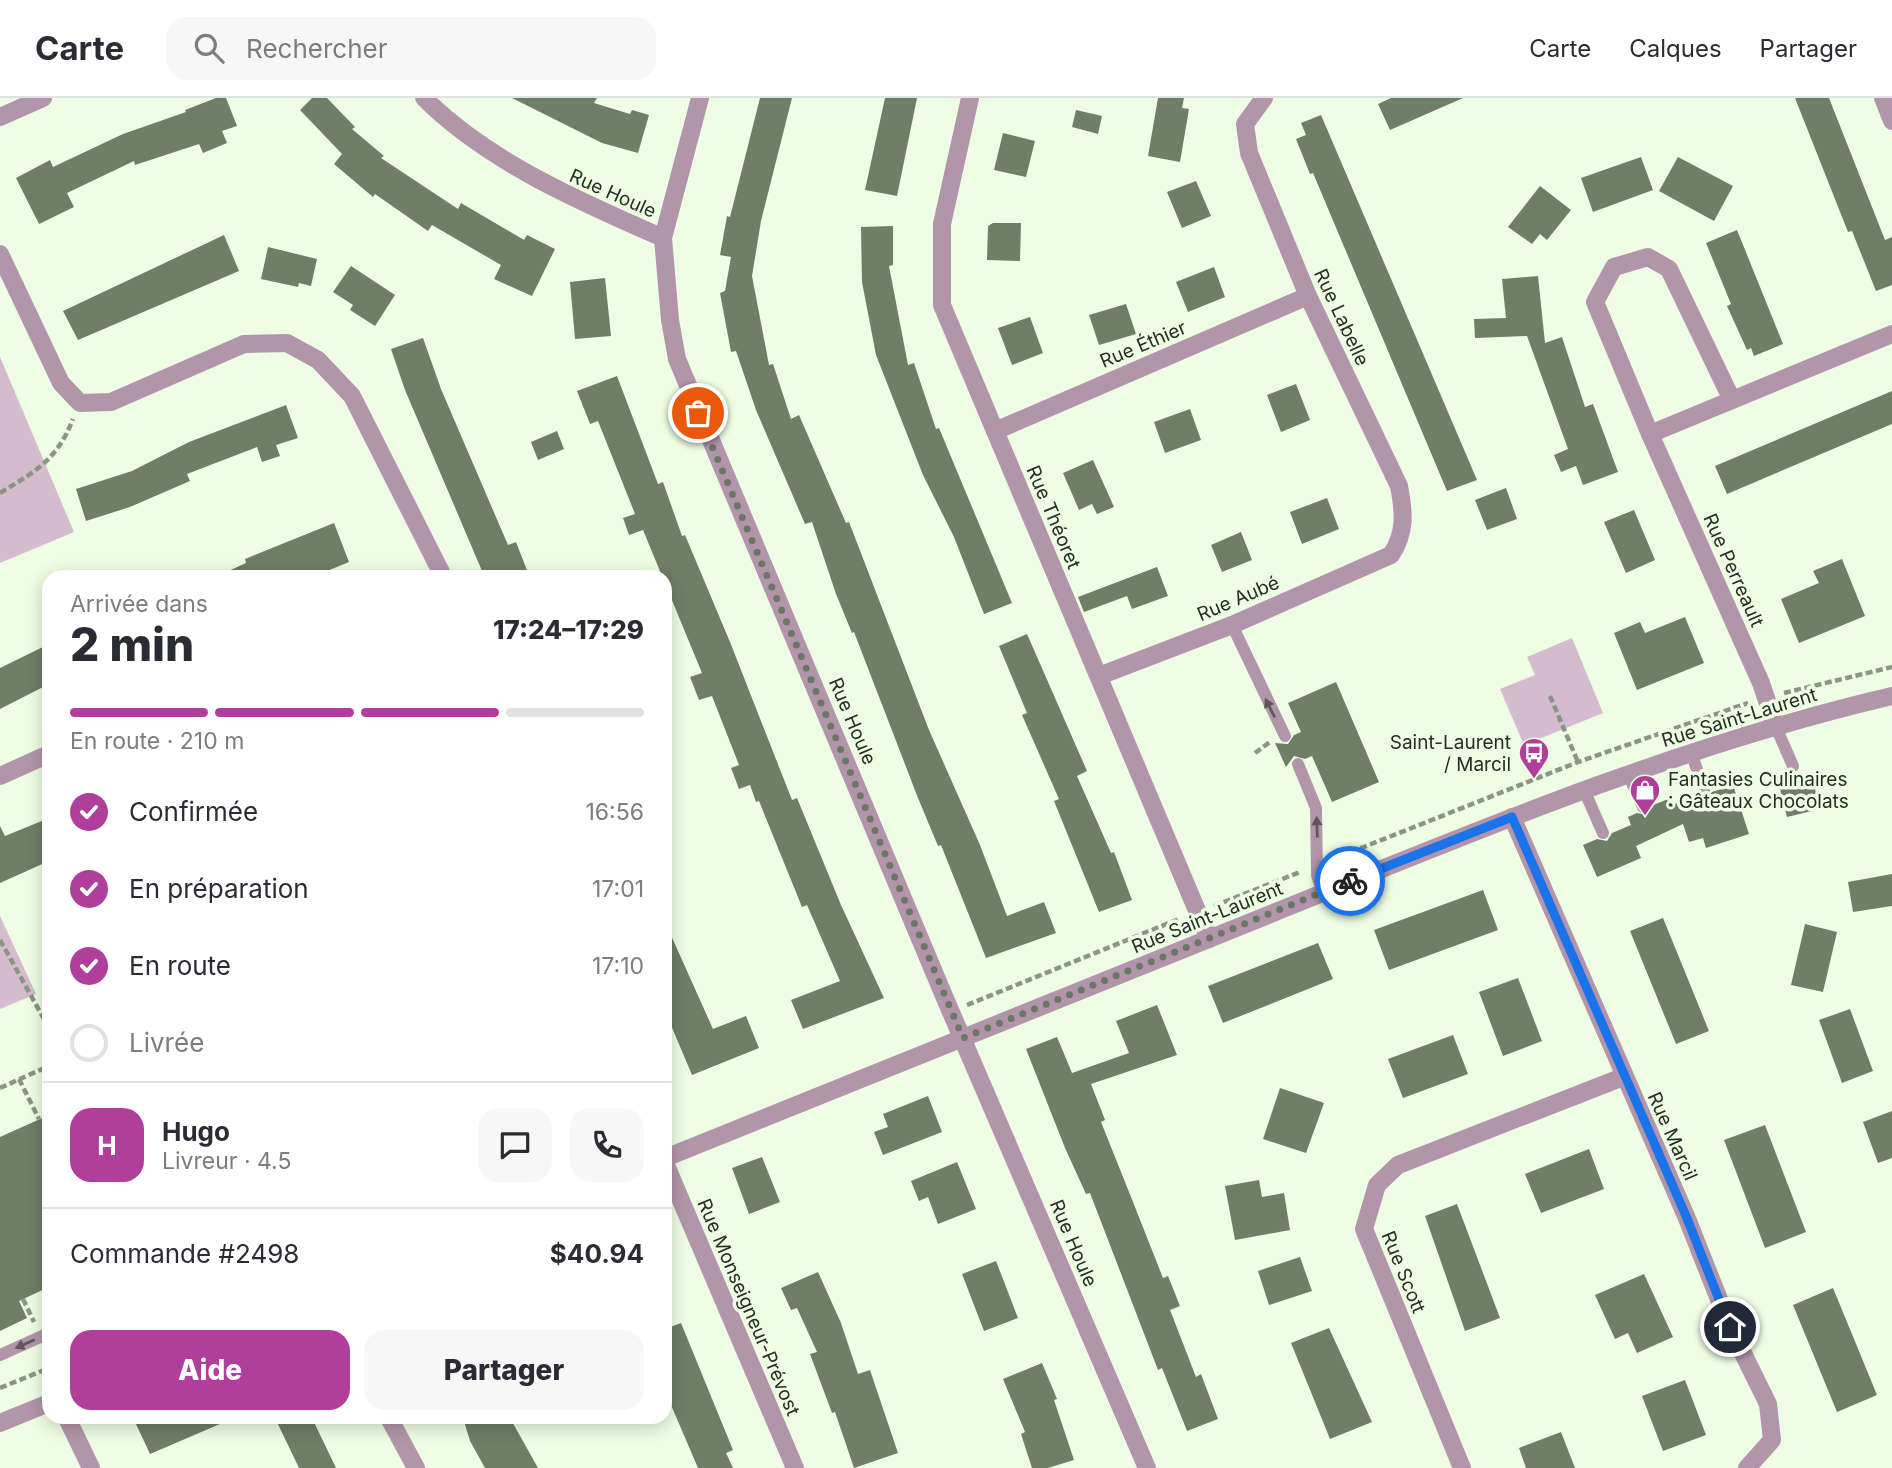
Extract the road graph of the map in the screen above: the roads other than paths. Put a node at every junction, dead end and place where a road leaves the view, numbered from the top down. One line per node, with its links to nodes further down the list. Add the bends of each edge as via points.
1 (43, 98): 7 (street)
2 (424, 98): 9 (street, Rue Houle, via 440,114 546,186)
3 (700, 98): 9 (street)
4 (970, 98): 14 (street, Rue Théoret, via 942,223 942,304)
5 (1264, 98): 11 (street, Rue Labelle, via 1245,124 1249,153)
6 (1882, 98): 8 (street)
7 (0, 117)
8 (1892, 121)
9 (663, 238): 36 (street, Rue Houle, via 670,320 687,388)
10 (0, 254): 17 (street, via 61,383 80,403 111,402 244,344 287,342 318,360 352,396)
11 (1308, 296): 14 (street, Rue Éthier); 16 (street, Rue Labelle, via 1399,486 1402,539)
12 (1892, 334): 13 (street)
13 (1732, 400): 15 (street); 15 (street, Rue Perreault, via 1670,269 1648,257 1614,267 1595,302)
14 (995, 431): 19 (street, Rue Théoret)
15 (1650, 434): 21 (street, Rue Perreault, via 1761,683)
16 (1391, 555): 18 (street, Rue Aubé)
17 (440, 570)
18 (1232, 625): 19 (street, Rue Aubé); 22 (lane, one-way to 18)
19 (1099, 676): 35 (street, Rue Théoret)
20 (1892, 696): 21 (street, Rue Saint-Laurent)
21 (1775, 726): 23 (street, Rue Saint-Laurent); 26 (lane)
22 (1285, 736)
23 (1691, 752): 27 (street, Rue Saint-Laurent); 30 (lane)
24 (42, 757): 28 (street)
25 (1298, 764): 34 (lane, one-way to 25, via 1317,875 1316,808)
26 (1793, 766)
27 (1628, 774): 29 (street, Rue Saint-Laurent); 31 (lane)
28 (0, 776)
29 (1584, 790): 32 (street, Rue Saint-Laurent); 33 (lane)
30 (1704, 790)
31 (1643, 807)
32 (1512, 817): 34 (street, Rue Saint-Laurent); 37 (street, Rue Marcil)
33 (1603, 833)
34 (1323, 892): 35 (street, Rue Saint-Laurent)
35 (1209, 939): 36 (street, Rue Saint-Laurent)
36 (963, 1038): 38 (street, Rue Saint-Laurent); 49 (street, Rue Houle)
37 (1623, 1077): 50 (street, Rue Scott, via 1398,1166 1377,1185 1364,1229); 51 (street, Rue Marcil, via 1730,1327 1768,1404 1772,1440)
38 (672, 1158)
39 (672, 1178): 48 (street, Rue Monseigneur-Prévost)
40 (42, 1336): 41 (lane, one-way to 41)
41 (0, 1355)
42 (42, 1407): 43 (street)
43 (0, 1423)
44 (70, 1424): 46 (street)
45 (392, 1424): 47 (street)
46 (91, 1468)
47 (416, 1468)
48 (795, 1468)
49 (1147, 1468)
50 (1462, 1468)
51 (1747, 1468)

